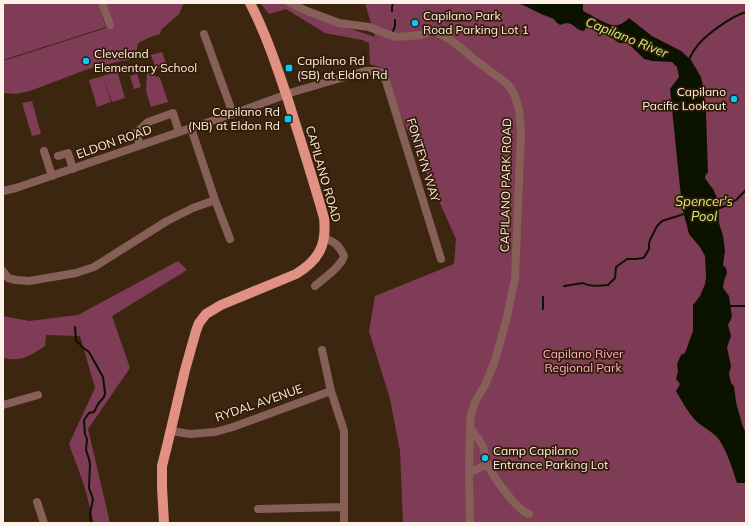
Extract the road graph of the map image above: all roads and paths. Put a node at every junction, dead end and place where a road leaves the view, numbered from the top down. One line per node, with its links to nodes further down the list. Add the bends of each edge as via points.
1 (102, 3): 4 (street)
2 (250, 3): 7 (main road, CAPILANO ROAD, via 266,37)
3 (290, 3): 27 (street, CAPILANO PARK ROAD, via 339,22 369,27 396,37 421,35 433,30 449,39 505,82 514,96 519,108 521,131 515,278 495,361 475,402)
4 (110, 25)
5 (204, 34): 8 (street)
6 (379, 71): 7 (street, ELDON ROAD, via 365,72); 20 (street, FONTEYN WAY, via 386,81)
7 (286, 95): 8 (street, ELDON ROAD); 18 (main road, CAPILANO ROAD, via 324,218)
8 (233, 114): 9 (street, ELDON ROAD)
9 (191, 128): 10 (street, ELDON ROAD); 17 (street)
10 (179, 132): 11 (street, ELDON ROAD); 11 (street, via 173,113 148,122 136,133)
11 (140, 145): 14 (street, ELDON ROAD)
12 (44, 151): 15 (street)
13 (58, 156): 14 (street, via 68,153)
14 (73, 169): 15 (street, ELDON ROAD)
15 (52, 176): 16 (street, ELDON ROAD)
16 (3, 191)
17 (215, 200): 19 (street); 21 (street, via 167,221 94,267 76,273 29,281 8,278)
18 (324, 238): 22 (street, via 335,242 344,256 336,268); 28 (main road, CAPILANO ROAD, via 318,255 306,268 206,314 196,331)
19 (230, 239)
20 (441, 259)
21 (3, 271)
22 (315, 286)
23 (322, 350): 24 (street)
24 (331, 390): 28 (street, RYDAL AVENUE, via 215,432); 32 (street, via 344,431)
25 (38, 395): 26 (street)
26 (3, 405)
27 (470, 427): 29 (street, via 483,446); 30 (street, CAPILANO PARK ROAD)
28 (171, 432): 36 (main road, CAPILANO ROAD, via 162,466)
29 (487, 464): 30 (street); 34 (street, via 490,472 517,506)
30 (469, 473): 38 (street, CAPILANO PARK ROAD)
31 (36, 502): 35 (street)
32 (344, 507): 33 (street); 37 (street)
33 (258, 509)
34 (529, 514)
35 (44, 523)
36 (164, 523)
37 (344, 523)
38 (470, 523)

